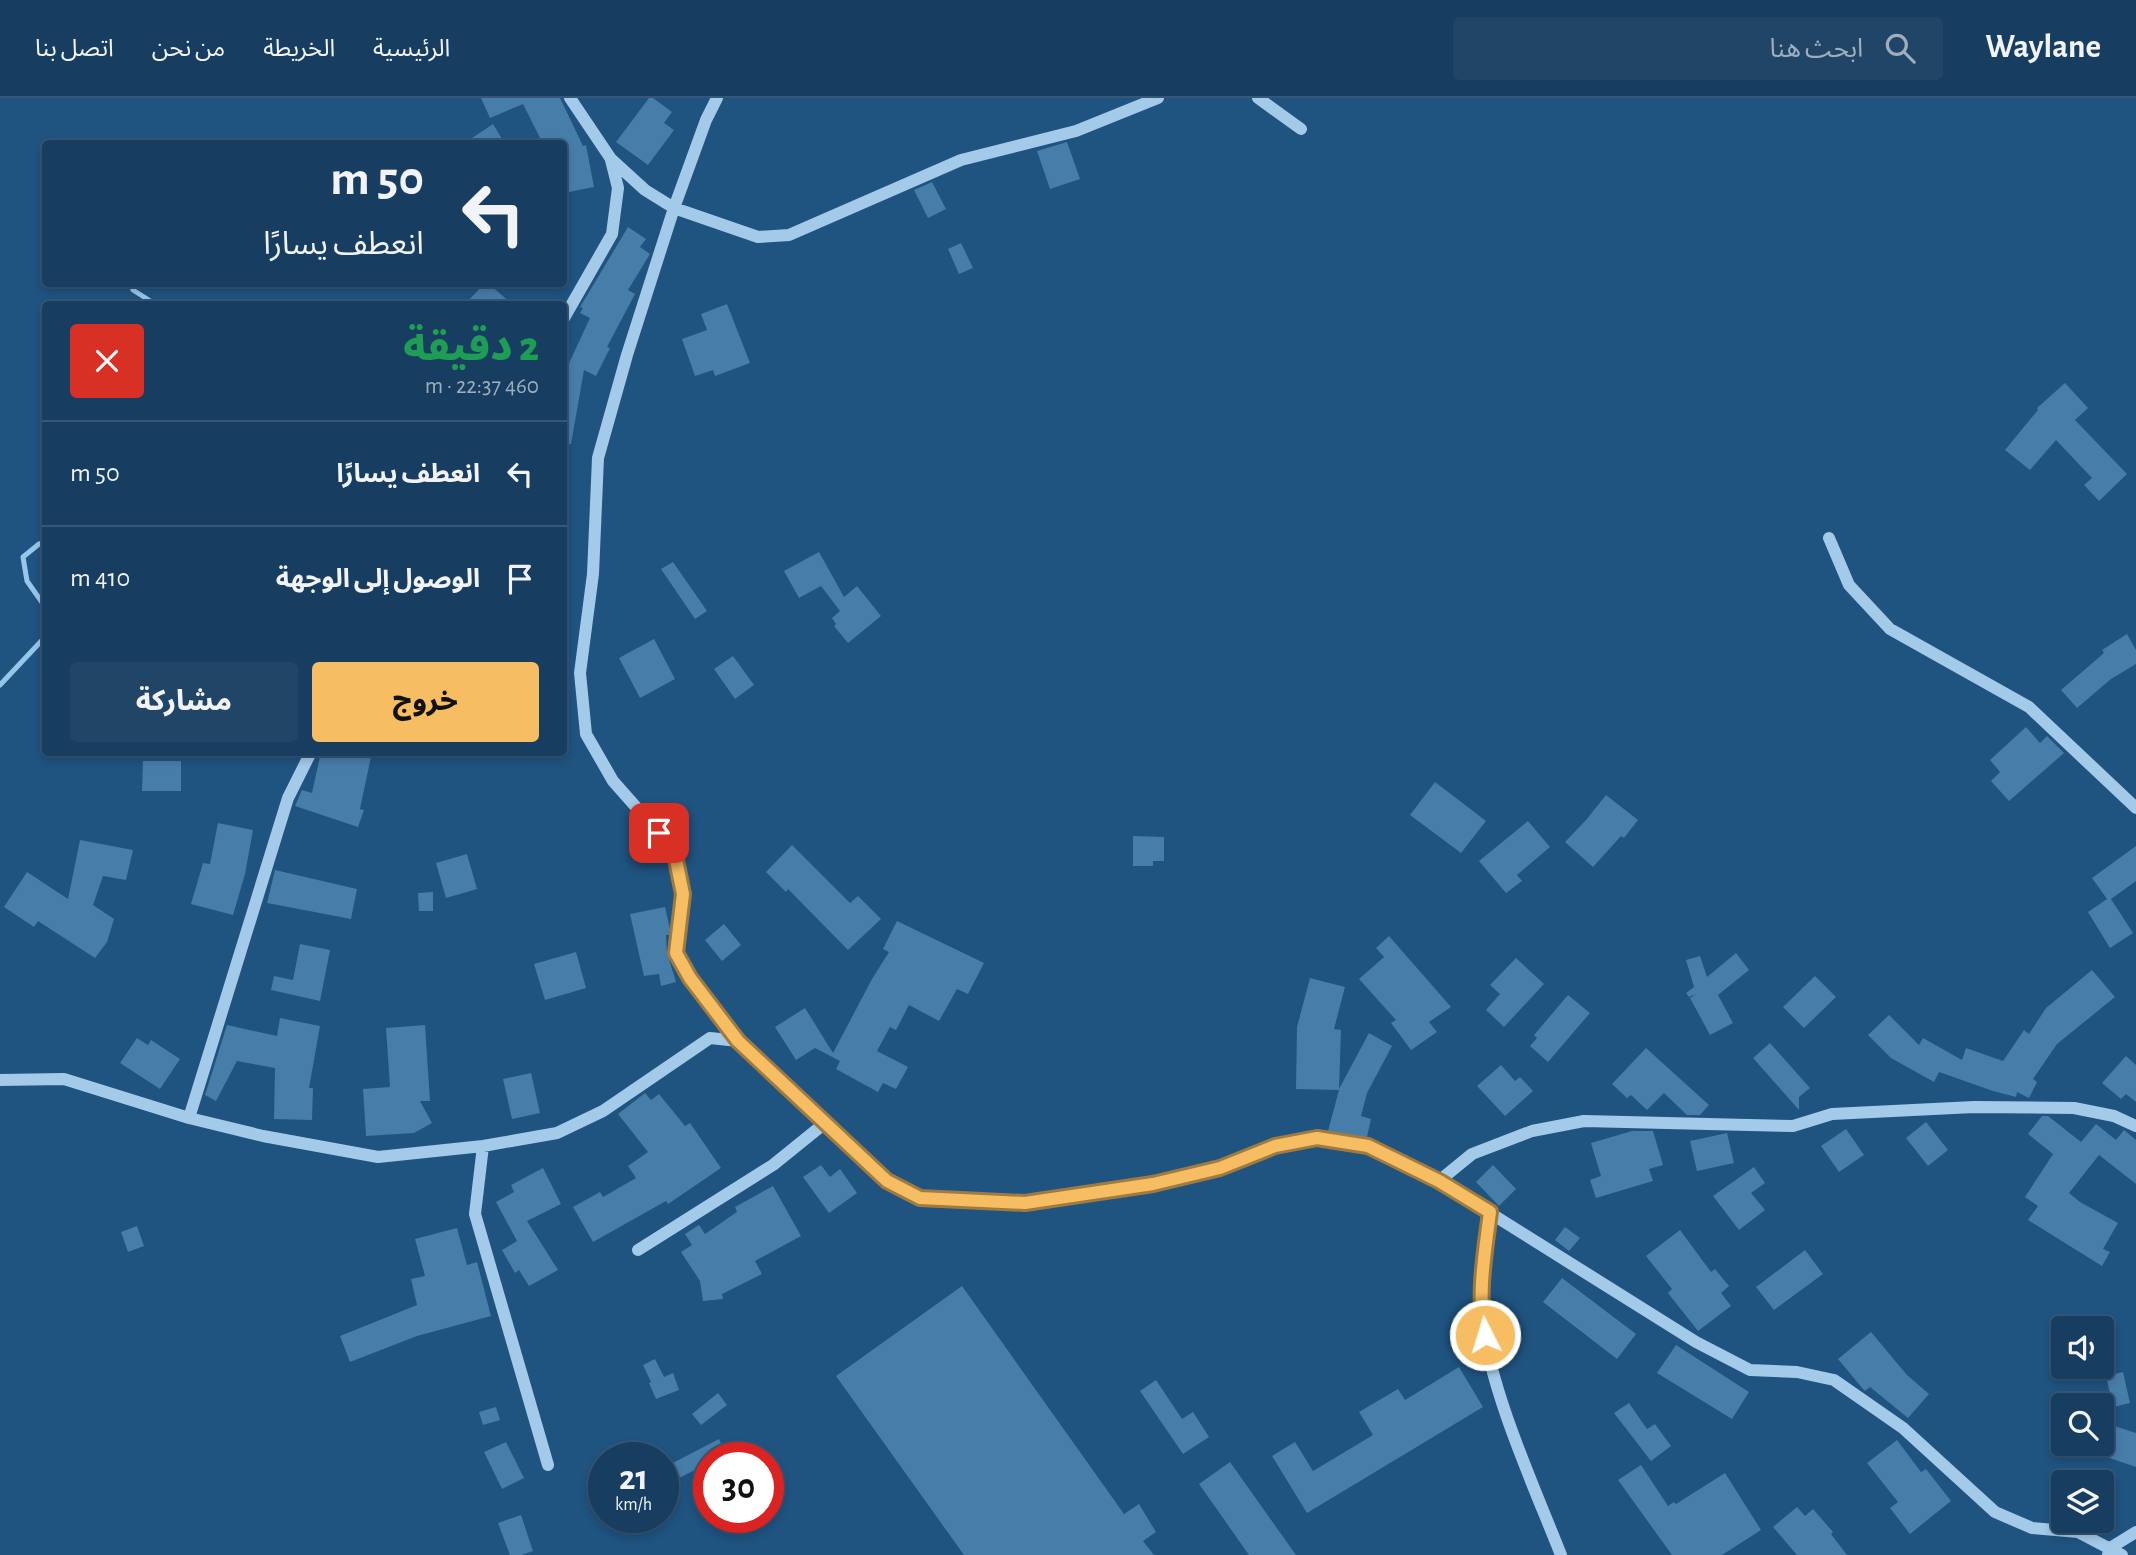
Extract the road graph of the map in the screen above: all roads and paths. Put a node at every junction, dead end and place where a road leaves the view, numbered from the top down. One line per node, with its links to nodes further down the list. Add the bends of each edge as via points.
1 (570, 98): 6 (street)
2 (717, 98): 7 (street)
3 (1158, 98): 7 (street, via 1076,131 961,160 789,235 758,237)
4 (1258, 98): 5 (street)
5 (1301, 129)
6 (611, 159): 7 (street, via 645,190); 8 (street, via 618,188 612,234)
7 (674, 208): 12 (street, via 598,458 593,573 580,673 586,734 613,782 674,850 683,894 676,953)
8 (567, 312)
9 (1829, 538): 11 (street, via 1849,585 1890,629 2029,707)
10 (309, 756): 14 (street, via 288,798)
11 (2136, 808)
12 (738, 1041): 15 (street); 17 (street, via 710,1038 603,1111 557,1133)
13 (0, 1080): 14 (street, via 64,1079)
14 (189, 1118): 17 (street, via 378,1157)
15 (825, 1123): 18 (street, via 887,1181 920,1198 1025,1203 1153,1184 1220,1168 1275,1146 1317,1138 1368,1146); 20 (street, via 773,1165)
16 (2136, 1126): 18 (street, via 2114,1116 2049,1107 1832,1114 1793,1126 1584,1121 1532,1131 1472,1154)
17 (482, 1146): 21 (street, via 475,1214)
18 (1439, 1181): 19 (street)
19 (1490, 1212): 23 (street, via 1696,1342 1750,1370 1797,1372 1834,1380 1903,1428 1994,1512 2032,1528 2078,1532); 24 (street, via 1482,1318 1500,1394)
20 (638, 1250)
21 (548, 1465)
22 (2136, 1532): 23 (street)
23 (2108, 1551): 25 (street)
24 (1561, 1555)
25 (2122, 1555)

